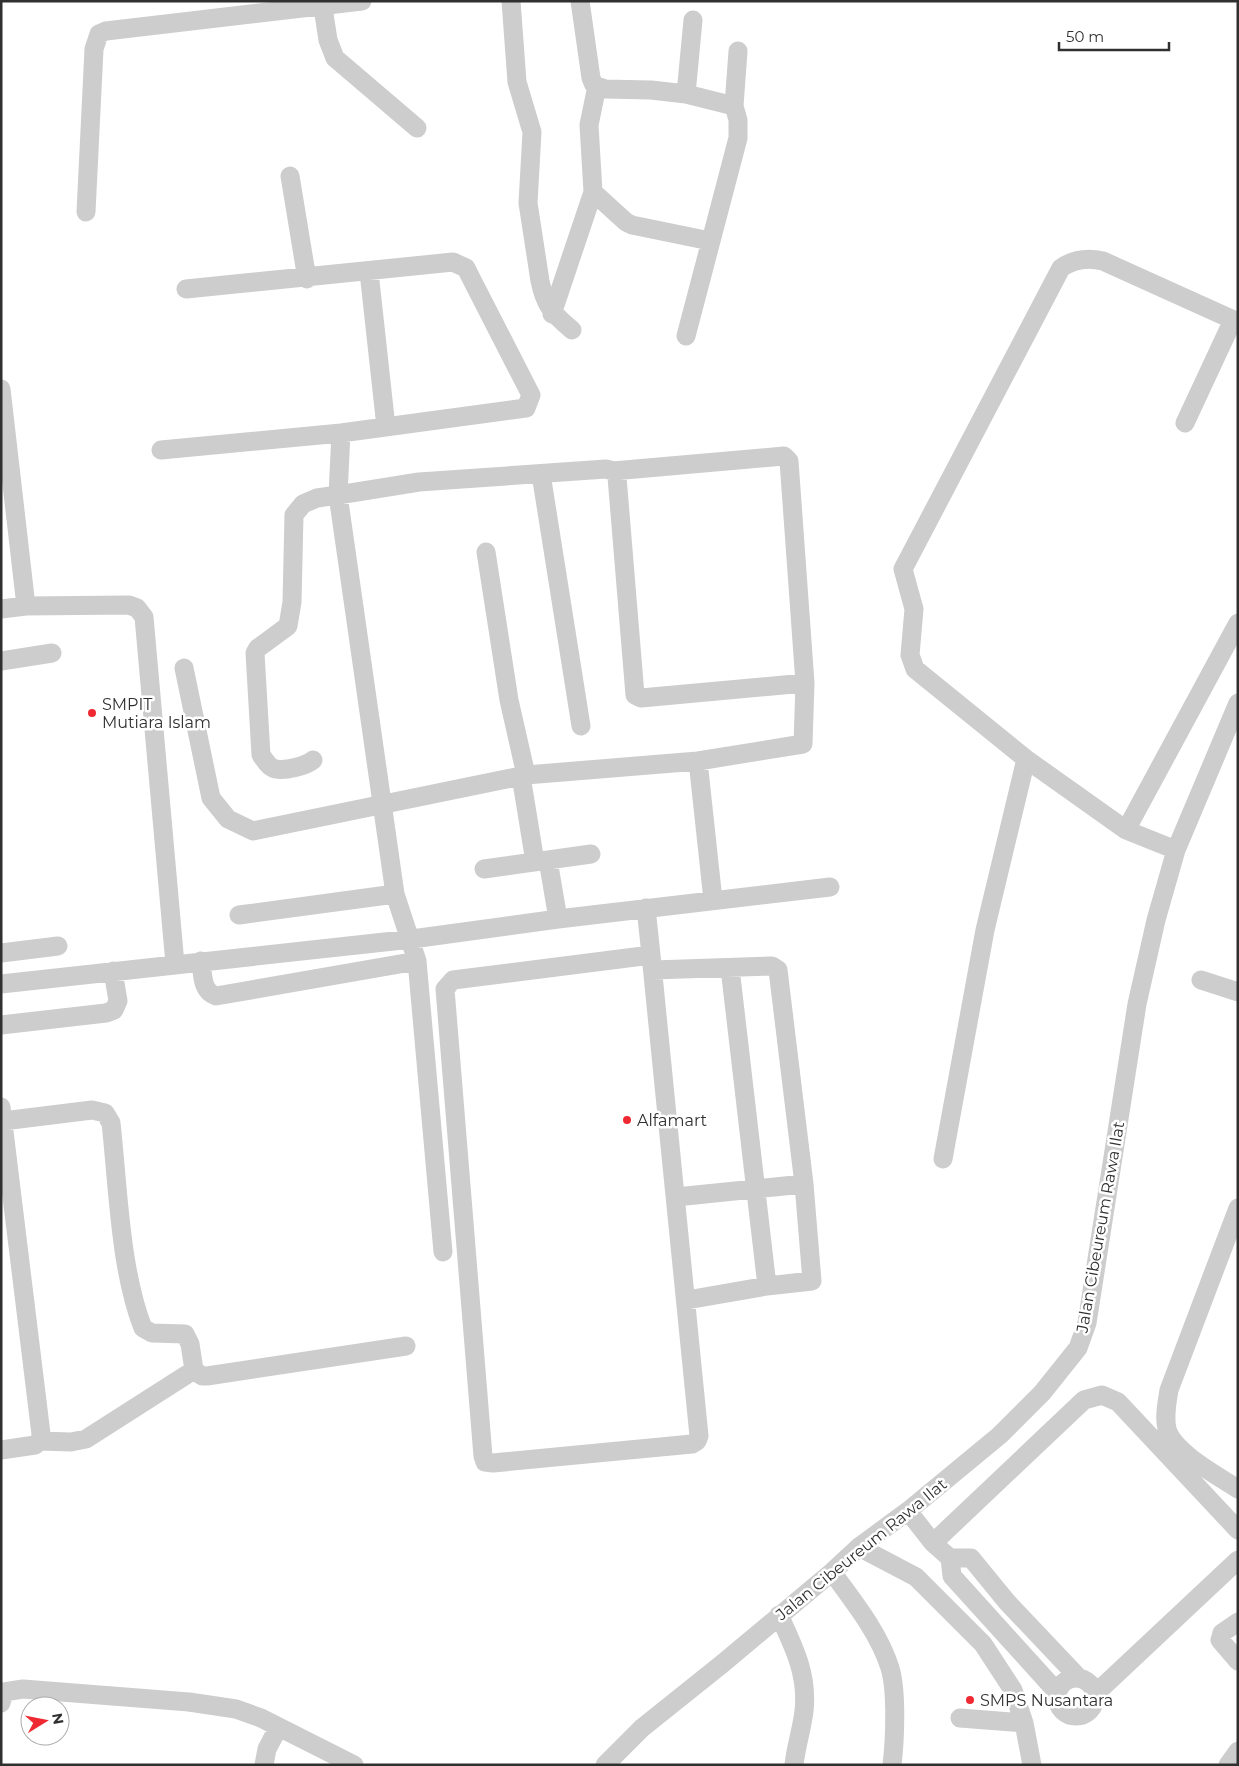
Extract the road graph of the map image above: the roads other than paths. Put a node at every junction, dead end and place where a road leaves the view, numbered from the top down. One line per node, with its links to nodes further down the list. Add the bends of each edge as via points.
1 (362, 1): 4 (street)
2 (511, 1): 18 (street, via 518,82 532,132 529,218 542,293)
3 (580, 1): 7 (street, via 591,78)
4 (322, 3): 10 (street, via 328,40 335,58); 13 (street, via 99,34 94,49)
5 (693, 20): 8 (street)
6 (738, 51): 9 (street)
7 (596, 86): 8 (street); 12 (street, via 589,124)
8 (686, 94): 9 (street)
9 (734, 106): 14 (street, via 738,138)
10 (418, 128)
11 (290, 176): 16 (street)
12 (593, 192): 14 (street, via 632,225); 18 (street)
13 (86, 212)
14 (710, 241): 21 (street)
15 (369, 272): 16 (street); 24 (street); 24 (street, via 453,262 466,268 531,395 526,408)
16 (307, 279): 17 (street)
17 (186, 289)
18 (552, 314): 20 (street)
19 (1236, 321): 23 (street); 40 (street, via 1103,261 1091,258 1061,268 904,565 903,573 914,609 912,663)
20 (572, 330)
21 (686, 336)
22 (1, 389): 31 (street)
23 (1185, 423)
24 (386, 427): 25 (street)
25 (341, 433): 26 (street); 29 (street)
26 (161, 450)
27 (613, 471): 28 (street); 37 (street, via 635,695 640,698); 37 (street, via 784,456 789,462)
28 (540, 474): 29 (street, via 419,482); 39 (street)
29 (338, 495): 41 (street, via 303,504 294,515 291,616 288,626 255,653 261,755 276,769 306,765); 44 (street)
30 (486, 552): 43 (street)
31 (26, 606): 32 (street); 62 (street, via 129,604 144,617)
32 (1, 609)
33 (1238, 623): 45 (street)
34 (52, 653): 35 (street)
35 (1, 661)
36 (184, 668): 44 (street, via 211,798 228,819 253,831)
37 (805, 683): 42 (street, via 802,744)
38 (1238, 703): 46 (street, Jalan Cibeureum Rawa Ilat)
39 (580, 726)
40 (1026, 759): 45 (street); 70 (street, via 985,930)
41 (313, 760)
42 (698, 761): 43 (street); 52 (street)
43 (524, 775): 44 (street); 48 (street)
44 (381, 806): 51 (street)
45 (1126, 830): 46 (street)
46 (1176, 850): 83 (street, Jalan Cibeureum Rawa Ilat, via 1137,1004 1088,1315 1078,1348 1042,1393 1000,1435)
47 (591, 854): 48 (street)
48 (542, 861): 49 (street); 55 (street)
49 (484, 869)
50 (830, 887): 52 (street)
51 (395, 894): 54 (street); 56 (street)
52 (713, 900): 53 (street)
53 (646, 908): 55 (street); 61 (street)
54 (239, 915)
55 (558, 919): 56 (street)
56 (412, 939): 59 (street); 60 (street)
57 (58, 946): 58 (street)
58 (1, 953)
59 (201, 961): 60 (street, via 205,989 216,996); 62 (street)
60 (417, 961): 75 (street)
61 (652, 963): 63 (street); 73 (street); 77 (street, via 453,980 445,988 485,1462 697,1441)
62 (175, 964): 64 (street)
63 (730, 968): 71 (street, via 772,966 779,972); 72 (street)
64 (113, 971): 66 (street); 68 (street, via 118,1001 114,1010)
65 (1201, 980): 67 (street)
66 (1, 984)
67 (1238, 992)
68 (1, 1025)
69 (2, 1114): 79 (street, via 92,1110 105,1113 111,1123 131,1288 139,1318 143,1328 152,1333 185,1334); 80 (street)
70 (943, 1159)
71 (804, 1184): 72 (street); 76 (street, via 812,1281)
72 (754, 1189): 73 (street); 76 (street)
73 (676, 1198): 77 (street)
74 (1238, 1208): 82 (street, via 1169,1390 1165,1411 1168,1430 1176,1446)
75 (443, 1252)
76 (767, 1286): 77 (street)
77 (687, 1300)
78 (406, 1346): 79 (street, via 206,1376)
79 (194, 1370): 80 (street, via 86,1439)
80 (40, 1441): 81 (street, via 35,1445)
81 (1, 1450)
82 (1238, 1489)
83 (908, 1511): 85 (street); 86 (street, Jalan Cibeureum Rawa Ilat)
84 (1238, 1530): 85 (street, via 1118,1402 1102,1395 1084,1400)
85 (933, 1543): 87 (street)
86 (859, 1547): 89 (street, Jalan Cibeureum Rawa Ilat); 100 (street, via 916,1577 983,1644 1008,1681)
87 (950, 1558): 90 (street, via 971,1558); 92 (street, via 952,1576)
88 (1238, 1560): 97 (street)
89 (832, 1572): 91 (street, Jalan Cibeureum Rawa Ilat); 107 (street, via 865,1617 890,1669 894,1718)
90 (1007, 1602): 92 (street); 95 (street)
91 (779, 1615): 103 (street, Jalan Cibeureum Rawa Ilat, via 642,1728); 106 (street, via 797,1653 803,1676 804,1714)
92 (991, 1617): 96 (street)
93 (1238, 1622): 94 (street, via 1222,1633 1220,1640)
94 (1238, 1661)
95 (1079, 1678): 96 (street, via 1063,1682); 97 (street, via 1091,1685)
96 (1057, 1692): 97 (street, via 1058,1705 1074,1716 1087,1712)
97 (1094, 1695)
98 (1, 1703): 101 (street, via 4,1692 13,1689 189,1702 249,1713)
99 (960, 1718): 100 (street)
100 (1024, 1723): 108 (street)
101 (278, 1728): 104 (street, via 267,1749); 105 (street)
102 (1238, 1751): 109 (street)
103 (607, 1764)
104 (264, 1765)
105 (354, 1765)
106 (794, 1765)
107 (892, 1765)
108 (1032, 1765)
109 (1228, 1765)

